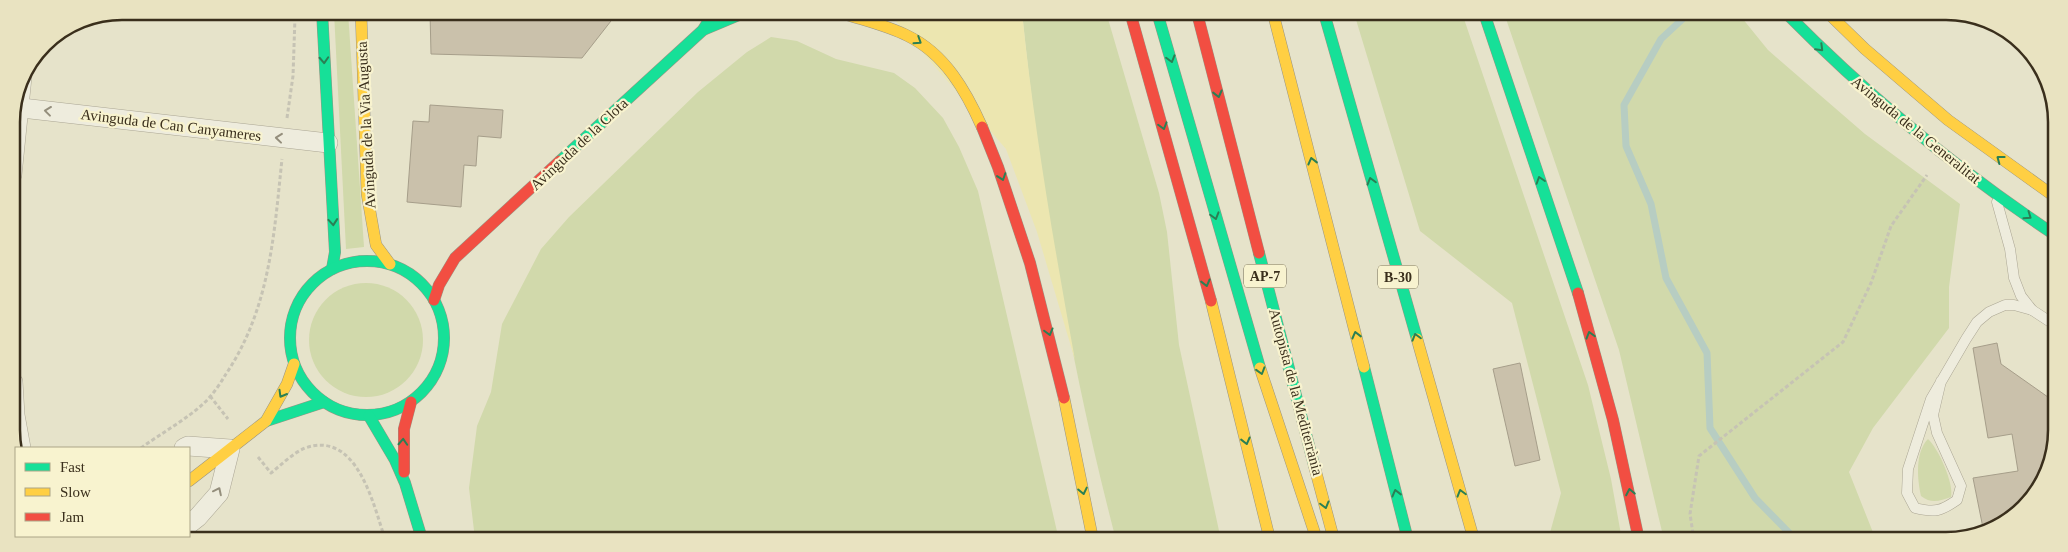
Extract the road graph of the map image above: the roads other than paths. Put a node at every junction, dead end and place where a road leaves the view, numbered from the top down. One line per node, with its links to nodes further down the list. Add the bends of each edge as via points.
1 (322, 20): 16 (main road, one-way to 16)
2 (361, 20): 21 (main road, Avinguda de la Via Augusta, via 367,194 376,245)
3 (709, 20): 14 (main road, Avinguda de la Clota)
4 (727, 20): 14 (main road, Avinguda de la Clota)
5 (866, 20): 39 (main road, one-way to 39, via 898,30 930,50 945,64 971,105 997,164 1034,277 1051,343)
6 (1132, 20): 40 (main road, one-way to 40, via 1203,271)
7 (1159, 20): 41 (main road, one-way to 41, via 1261,370)
8 (1199, 20): 42 (main road, Autopista de la Mediterrània / AP-7, one-way to 42)
9 (1274, 20): 43 (main road, one-way to 9)
10 (1326, 20): 44 (main road, B-30, one-way to 10)
11 (1486, 20): 45 (main road, one-way to 11, via 1607,393)
12 (1793, 20): 18 (main road, Avinguda de la Generalitat, one-way to 18, via 1842,70 1907,126)
13 (1835, 20): 17 (main road, Avinguda de la Generalitat, one-way to 13, via 1948,120)
14 (703, 30): 20 (main road, Avinguda de la Clota)
15 (21, 108): 16 (street, Avinguda de Can Canyameres, one-way to 15)
16 (328, 143): 23 (main road, one-way to 23, via 335,252)
17 (2048, 192)
18 (1995, 194): 19 (main road, Avinguda de la Generalitat, one-way to 19); 25 (lane, via 2014,278 2021,296)
19 (2048, 230)
20 (455, 258): 22 (main road, Avinguda de la Clota); 24 (main road, Avinguda de la Clota)
21 (390, 264): 23 (main road, via 360,261); 24 (main road, via 417,274)
22 (438, 265)
23 (332, 269): 27 (main road, via 306,290 294,313 290,338)
24 (434, 300): 30 (main road, via 444,329 444,352 432,380)
25 (2032, 310): 26 (lane); 28 (lane, via 2005,305 1989,312 1977,322)
26 (2048, 320)
27 (294, 364): 29 (main road, via 308,388); 32 (main road, one-way to 32, via 287,384)
28 (1941, 381): 28 (lane, via 1930,399 1908,469 1907,493 1915,508 1929,511 1942,510 1957,500 1961,486 1937,433 1933,415)
29 (324, 402): 31 (main road, via 349,414); 32 (main road)
30 (411, 402): 31 (main road, via 396,410); 36 (main road, one-way to 30, via 404,429)
31 (369, 416): 36 (main road)
32 (266, 421): 33 (main road)
33 (237, 444): 34 (street); 35 (main road); 37 (street, one-way to 33, via 219,493)
34 (186, 447)
35 (190, 480)
36 (405, 483): 38 (main road)
37 (190, 523)
38 (420, 532)
39 (1091, 532)
40 (1268, 532)
41 (1313, 532)
42 (1332, 532)
43 (1406, 532)
44 (1472, 532)
45 (1638, 532)

